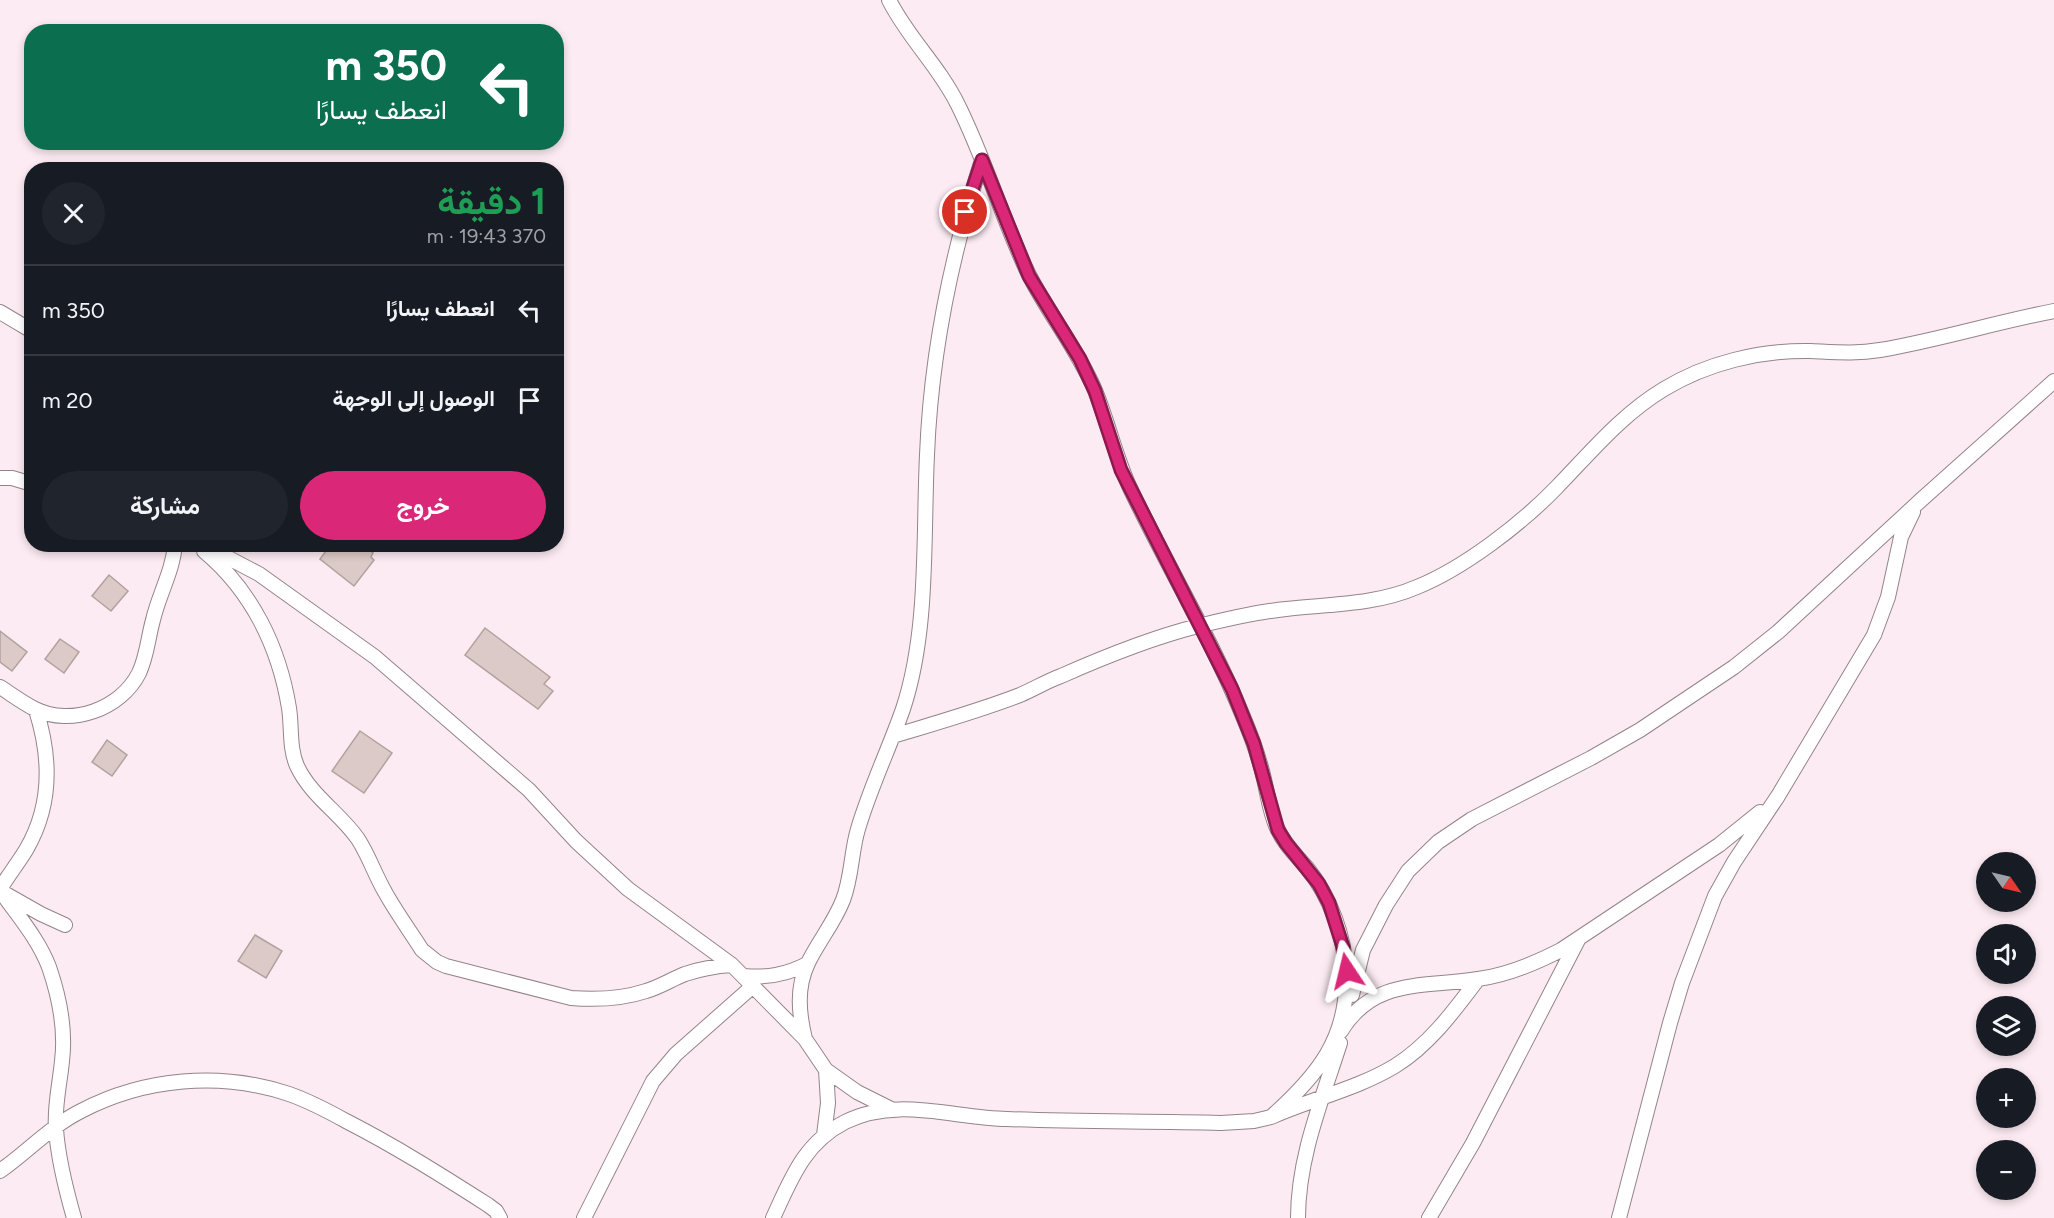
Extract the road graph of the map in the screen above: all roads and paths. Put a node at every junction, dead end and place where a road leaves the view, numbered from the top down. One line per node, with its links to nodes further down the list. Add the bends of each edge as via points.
1 (889, 0): 2 (street, via 904,28 949,87)
2 (982, 160): 13 (street, via 1029,276 1080,359 1121,470); 16 (street, via 953,260 935,357 917,650)
3 (2054, 311): 13 (street, via 1881,350 1781,352 1723,363 1642,403 1528,513 1476,553 1418,587 1387,598 1281,610)
4 (0, 312): 5 (street)
5 (24, 326)
6 (2054, 381): 9 (street)
7 (0, 478): 8 (street)
8 (24, 482)
9 (1921, 500): 17 (street, via 1901,537 1888,597 1874,635); 25 (street, via 1778,632 1725,673 1640,730 1463,825 1422,856 1396,887 1373,927 1356,974)
10 (174, 552): 15 (street, via 152,620 145,658 126,691 93,712 74,716)
11 (204, 552): 22 (street, via 230,576 264,628 285,689 297,766 316,795 359,841 386,894 429,957 446,966 572,998 590,999 635,994 695,971)
12 (217, 552): 22 (street, via 259,574 375,657 529,790 619,881)
13 (1200, 626): 16 (street, via 1128,648 988,707); 27 (street, via 1247,726 1278,830 1329,903 1347,971 1346,996)
14 (0, 687): 15 (street)
15 (36, 710): 18 (street, via 47,756 44,804 26,849)
16 (893, 736): 21 (street, via 859,826 844,899)
17 (1778, 796): 20 (street, via 1719,845); 41 (street, via 1734,862 1701,931 1664,1042)
18 (0, 890): 19 (street); 32 (street, via 34,936 57,995 63,1058)
19 (65, 925)
20 (1579, 938): 23 (street, via 1531,965); 40 (street, via 1489,1114)
21 (807, 964): 24 (street, via 793,972); 26 (street, via 799,1002)
22 (732, 965): 24 (street)
23 (1478, 980): 25 (street, via 1391,989 1363,1005); 29 (street, via 1418,1049 1370,1079)
24 (748, 981): 26 (street); 37 (street, via 653,1081)
25 (1345, 1024): 27 (street); 29 (street)
26 (805, 1039): 28 (street)
27 (1334, 1042): 31 (street, via 1307,1084)
28 (826, 1070): 30 (street); 33 (street, via 828,1103)
29 (1323, 1096): 31 (street); 39 (street, via 1305,1159)
30 (891, 1109): 31 (street, via 1047,1120 1229,1123); 33 (street, via 860,1116)
31 (1271, 1117)
32 (56, 1128): 34 (street); 35 (street); 36 (street, via 103,1101 155,1085 209,1080 263,1087 314,1104 373,1135 488,1205)
33 (824, 1135): 38 (street, via 793,1172)
34 (0, 1171)
35 (74, 1218)
36 (500, 1218)
37 (584, 1218)
38 (773, 1218)
39 (1298, 1218)
40 (1429, 1218)
41 (1619, 1218)

